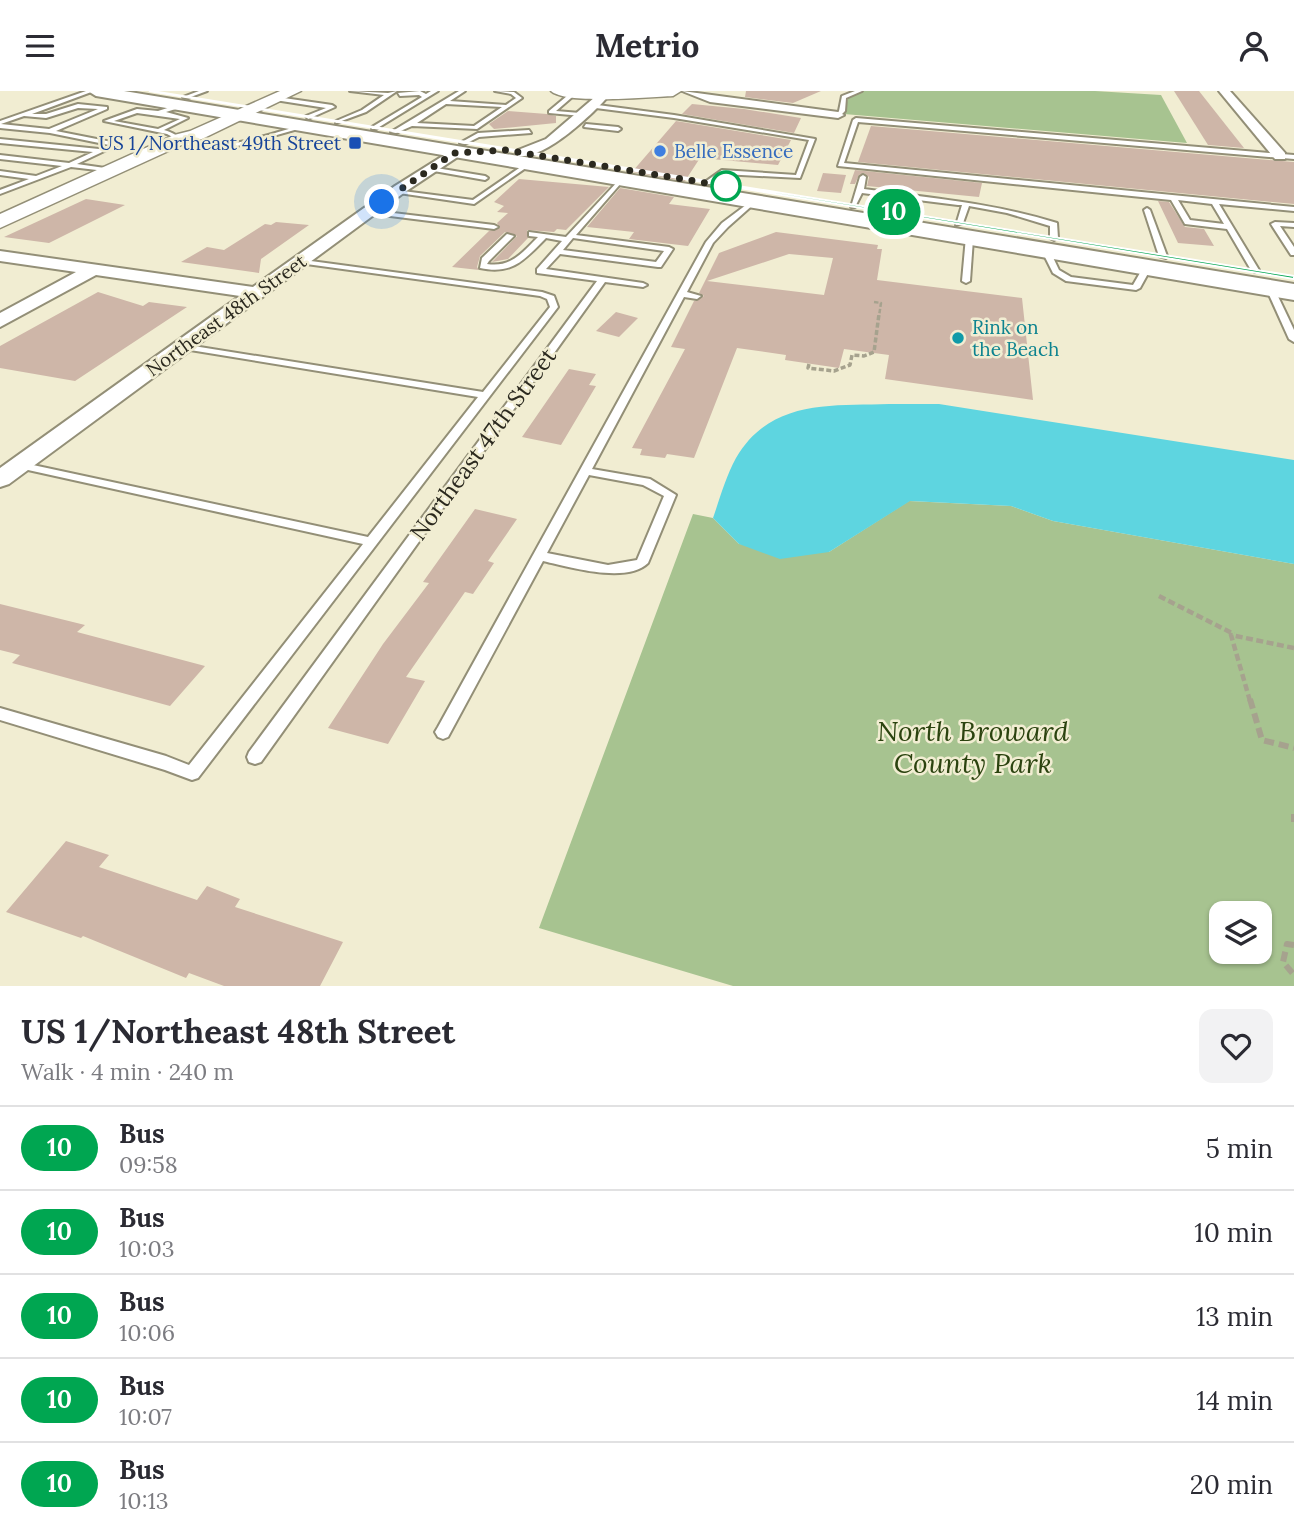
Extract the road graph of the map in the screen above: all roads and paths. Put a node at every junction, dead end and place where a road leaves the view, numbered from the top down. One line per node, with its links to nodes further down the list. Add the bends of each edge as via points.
1 (91, 91): 27 (lane)
2 (96, 91): 22 (main road)
3 (152, 91): 22 (main road)
4 (204, 91): 22 (lane)
5 (293, 91): 17 (street)
6 (353, 91): 14 (lane)
7 (435, 91): 20 (lane)
8 (462, 91): 19 (lane)
9 (498, 91): 21 (lane, via 519,97)
10 (673, 91): 18 (street)
11 (687, 91): 28 (street, via 709,99)
12 (859, 91): 28 (lane, via 844,97)
13 (1224, 91): 52 (street)
14 (397, 92): 16 (lane); 25 (lane); 25 (lane)
15 (567, 92): 18 (street); 34 (lane, via 551,112)
16 (426, 94): 20 (lane)
17 (274, 95): 24 (street); 35 (lane, via 332,107)
18 (601, 99): 23 (lane); 34 (street, via 597,116)
19 (446, 101): 21 (lane); 39 (lane)
20 (415, 104): 39 (lane)
21 (504, 106): 39 (lane, via 475,128)
22 (177, 109): 24 (main road); 26 (lane); 26 (lane); 44 (lane, via 185,118)
23 (634, 110): 30 (lane); 63 (lane, via 812,139 798,177 722,172)
24 (241, 111): 35 (main road); 46 (street)
25 (364, 111): 31 (lane); 37 (lane)
26 (153, 113): 38 (lane, via 137,111 107,121)
27 (25, 115): 29 (lane); 40 (lane)
28 (838, 115)
29 (46, 116): 32 (lane); 32 (lane, via 75,106 106,109)
30 (628, 117)
31 (376, 119): 37 (main road); 39 (main road)
32 (81, 120): 43 (lane)
33 (131, 120): 38 (lane)
34 (583, 120): 42 (lane); 48 (street); 51 (street)
35 (305, 122): 37 (main road); 46 (lane, via 226,147); 49 (main road)
36 (152, 123): 41 (lane)
37 (338, 123)
38 (117, 124): 41 (lane)
39 (400, 124): 49 (main road)
40 (0, 125): 43 (lane)
41 (138, 128): 44 (lane)
42 (618, 129)
43 (50, 131): 50 (lane, via 115,143)
44 (158, 131): 46 (lane)
45 (529, 132): 49 (lane, via 478,135)
46 (180, 139): 57 (street)
47 (0, 141): 50 (lane)
48 (569, 143)
49 (459, 148): 51 (main road); 56 (street, Northeast 48th Street)
50 (102, 151): 55 (lane)
51 (518, 156): 62 (main road); 63 (main road); 65 (lane, via 474,202)
52 (1280, 156): 54 (lane); 66 (lane, via 856,120 840,165)
53 (0, 157): 55 (lane)
54 (1294, 157)
55 (70, 165): 57 (lane); 60 (lane)
56 (430, 169): 61 (lane); 65 (street, Northeast 48th Street)
57 (112, 171): 73 (street)
58 (0, 173): 60 (lane)
59 (863, 177): 67 (lane)
60 (39, 178): 64 (lane)
61 (485, 178)
62 (621, 181): 69 (main road); 81 (lane)
63 (707, 183): 67 (main road)
64 (0, 192)
65 (395, 192): 72 (street, Northeast 48th Street)
66 (1174, 198): 68 (lane); 77 (lane, via 1188,222)
67 (856, 199): 74 (main road)
68 (1214, 202): 70 (lane); 77 (lane)
69 (752, 203): 74 (main road, via 877,223 927,227); 96 (lane, via 713,238)
70 (1294, 209)
71 (1147, 210): 87 (lane)
72 (368, 212): 76 (lane); 86 (street, Northeast 48th Street)
73 (0, 222)
74 (965, 222): 82 (main road); 82 (main road, via 985,233 1028,234); 82 (lane, via 1031,216 1054,225); 92 (lane)
75 (1294, 225): 84 (lane, via 1275,224)
76 (494, 227)
77 (1229, 227): 91 (lane)
78 (532, 234): 80 (lane)
79 (510, 236): 80 (lane, via 483,266 511,267)
80 (544, 236): 81 (lane)
81 (569, 238): 83 (lane); 83 (lane, via 669,249 658,265)
82 (1050, 245): 87 (main road); 87 (lane, via 1056,271 1069,279 1136,288)
83 (557, 251): 90 (lane, via 540,271)
84 (1294, 254)
85 (0, 256): 88 (street)
86 (299, 261): 95 (street, Northeast 48th Street); 103 (lane, via 551,298 554,307)
87 (1155, 262): 91 (main road)
88 (92, 270): 95 (street); 99 (street)
89 (1294, 277): 91 (main road)
90 (603, 279): 93 (lane); 115 (lane, Northeast 47th Street)
91 (1263, 279): 94 (main road); 100 (lane)
92 (966, 281)
93 (643, 285)
94 (1294, 292)
95 (255, 293): 101 (street, Northeast 48th Street)
96 (682, 294): 97 (lane); 105 (lane)
97 (697, 296)
98 (874, 302): 102 (path, via 881,303 874,352 852,355 850,365 842,370 808,368)
99 (0, 321)
100 (1294, 339)
101 (184, 346): 103 (lane); 104 (street, Northeast 48th Street)
102 (809, 364)
103 (483, 395): 107 (lane)
104 (19, 465): 106 (street, Northeast 48th Street); 107 (lane)
105 (584, 471): 108 (lane); 108 (lane, via 646,482 670,495 642,563 608,570)
106 (0, 479)
107 (371, 542): 112 (lane, via 192,773)
108 (539, 556): 113 (lane)
109 (1159, 596): 110 (path)
110 (1241, 638): 111 (path); 114 (path, via 1231,635 1262,740)
111 (1294, 648)
112 (0, 714)
113 (443, 732)
114 (1294, 748)
115 (255, 757)
116 (1294, 814): 117 (path)
117 (1294, 822)
118 (1294, 945): 119 (path, via 1287,944 1283,962)
119 (1294, 975)

